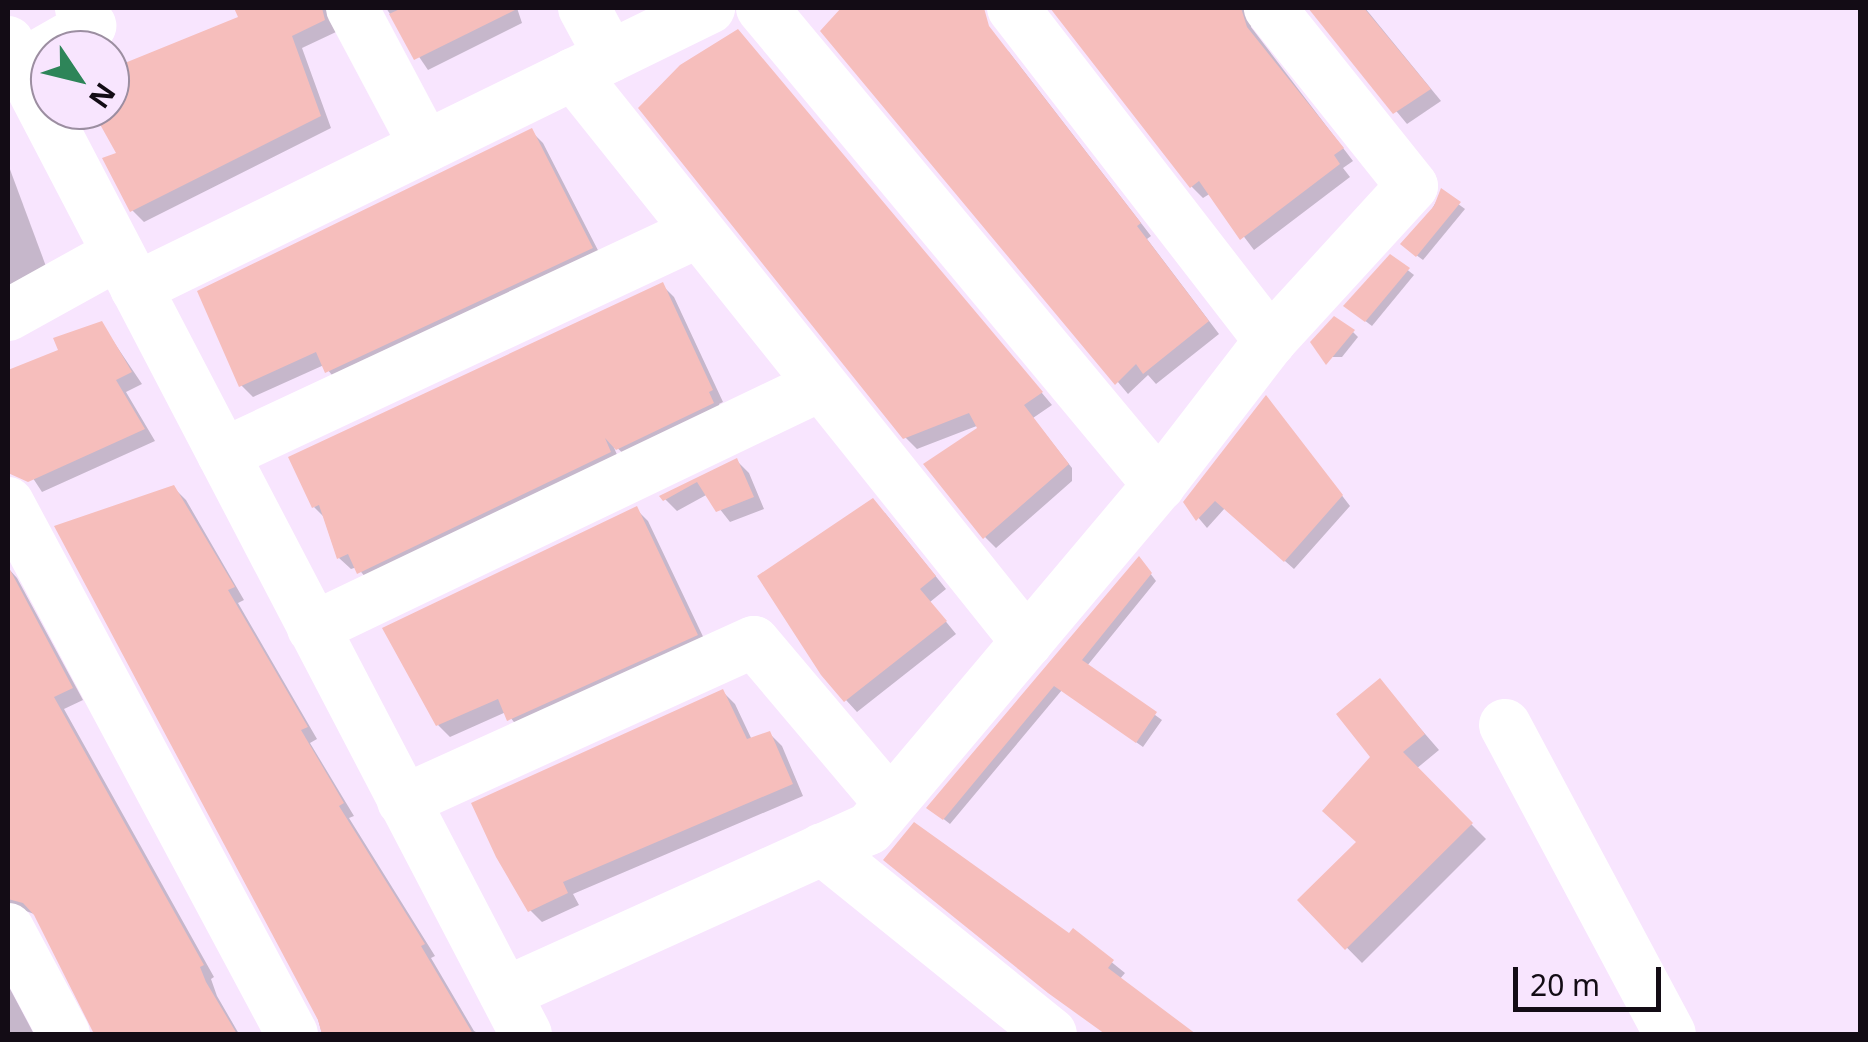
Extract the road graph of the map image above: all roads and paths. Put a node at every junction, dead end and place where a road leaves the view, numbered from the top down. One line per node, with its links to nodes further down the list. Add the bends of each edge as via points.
1 (80, 8): 8 (street, via 90,26)
2 (352, 8): 10 (street)
3 (584, 8): 9 (street)
4 (709, 8): 9 (street)
5 (762, 8): 17 (street)
6 (1013, 8): 14 (street)
7 (1270, 8): 14 (street, via 1412,186)
8 (12, 61): 12 (street)
9 (592, 65): 10 (street); 11 (street)
10 (426, 147): 12 (street)
11 (698, 232): 15 (street); 16 (street)
12 (127, 271): 13 (street); 16 (street)
13 (8, 315)
14 (1270, 341): 17 (street)
15 (822, 385): 19 (street); 20 (street)
16 (223, 454): 19 (street)
17 (1159, 486): 20 (street)
18 (8, 503): 28 (street)
19 (313, 628): 22 (street)
20 (1026, 642): 23 (street)
21 (1505, 724): 30 (street)
22 (404, 801): 23 (street, via 754,642); 26 (street)
23 (890, 803): 24 (street, via 869,829)
24 (822, 850): 26 (street); 29 (street)
25 (8, 929): 27 (street)
26 (515, 1014)
27 (64, 1034)
28 (292, 1034)
29 (1051, 1034)
30 (1670, 1034)

